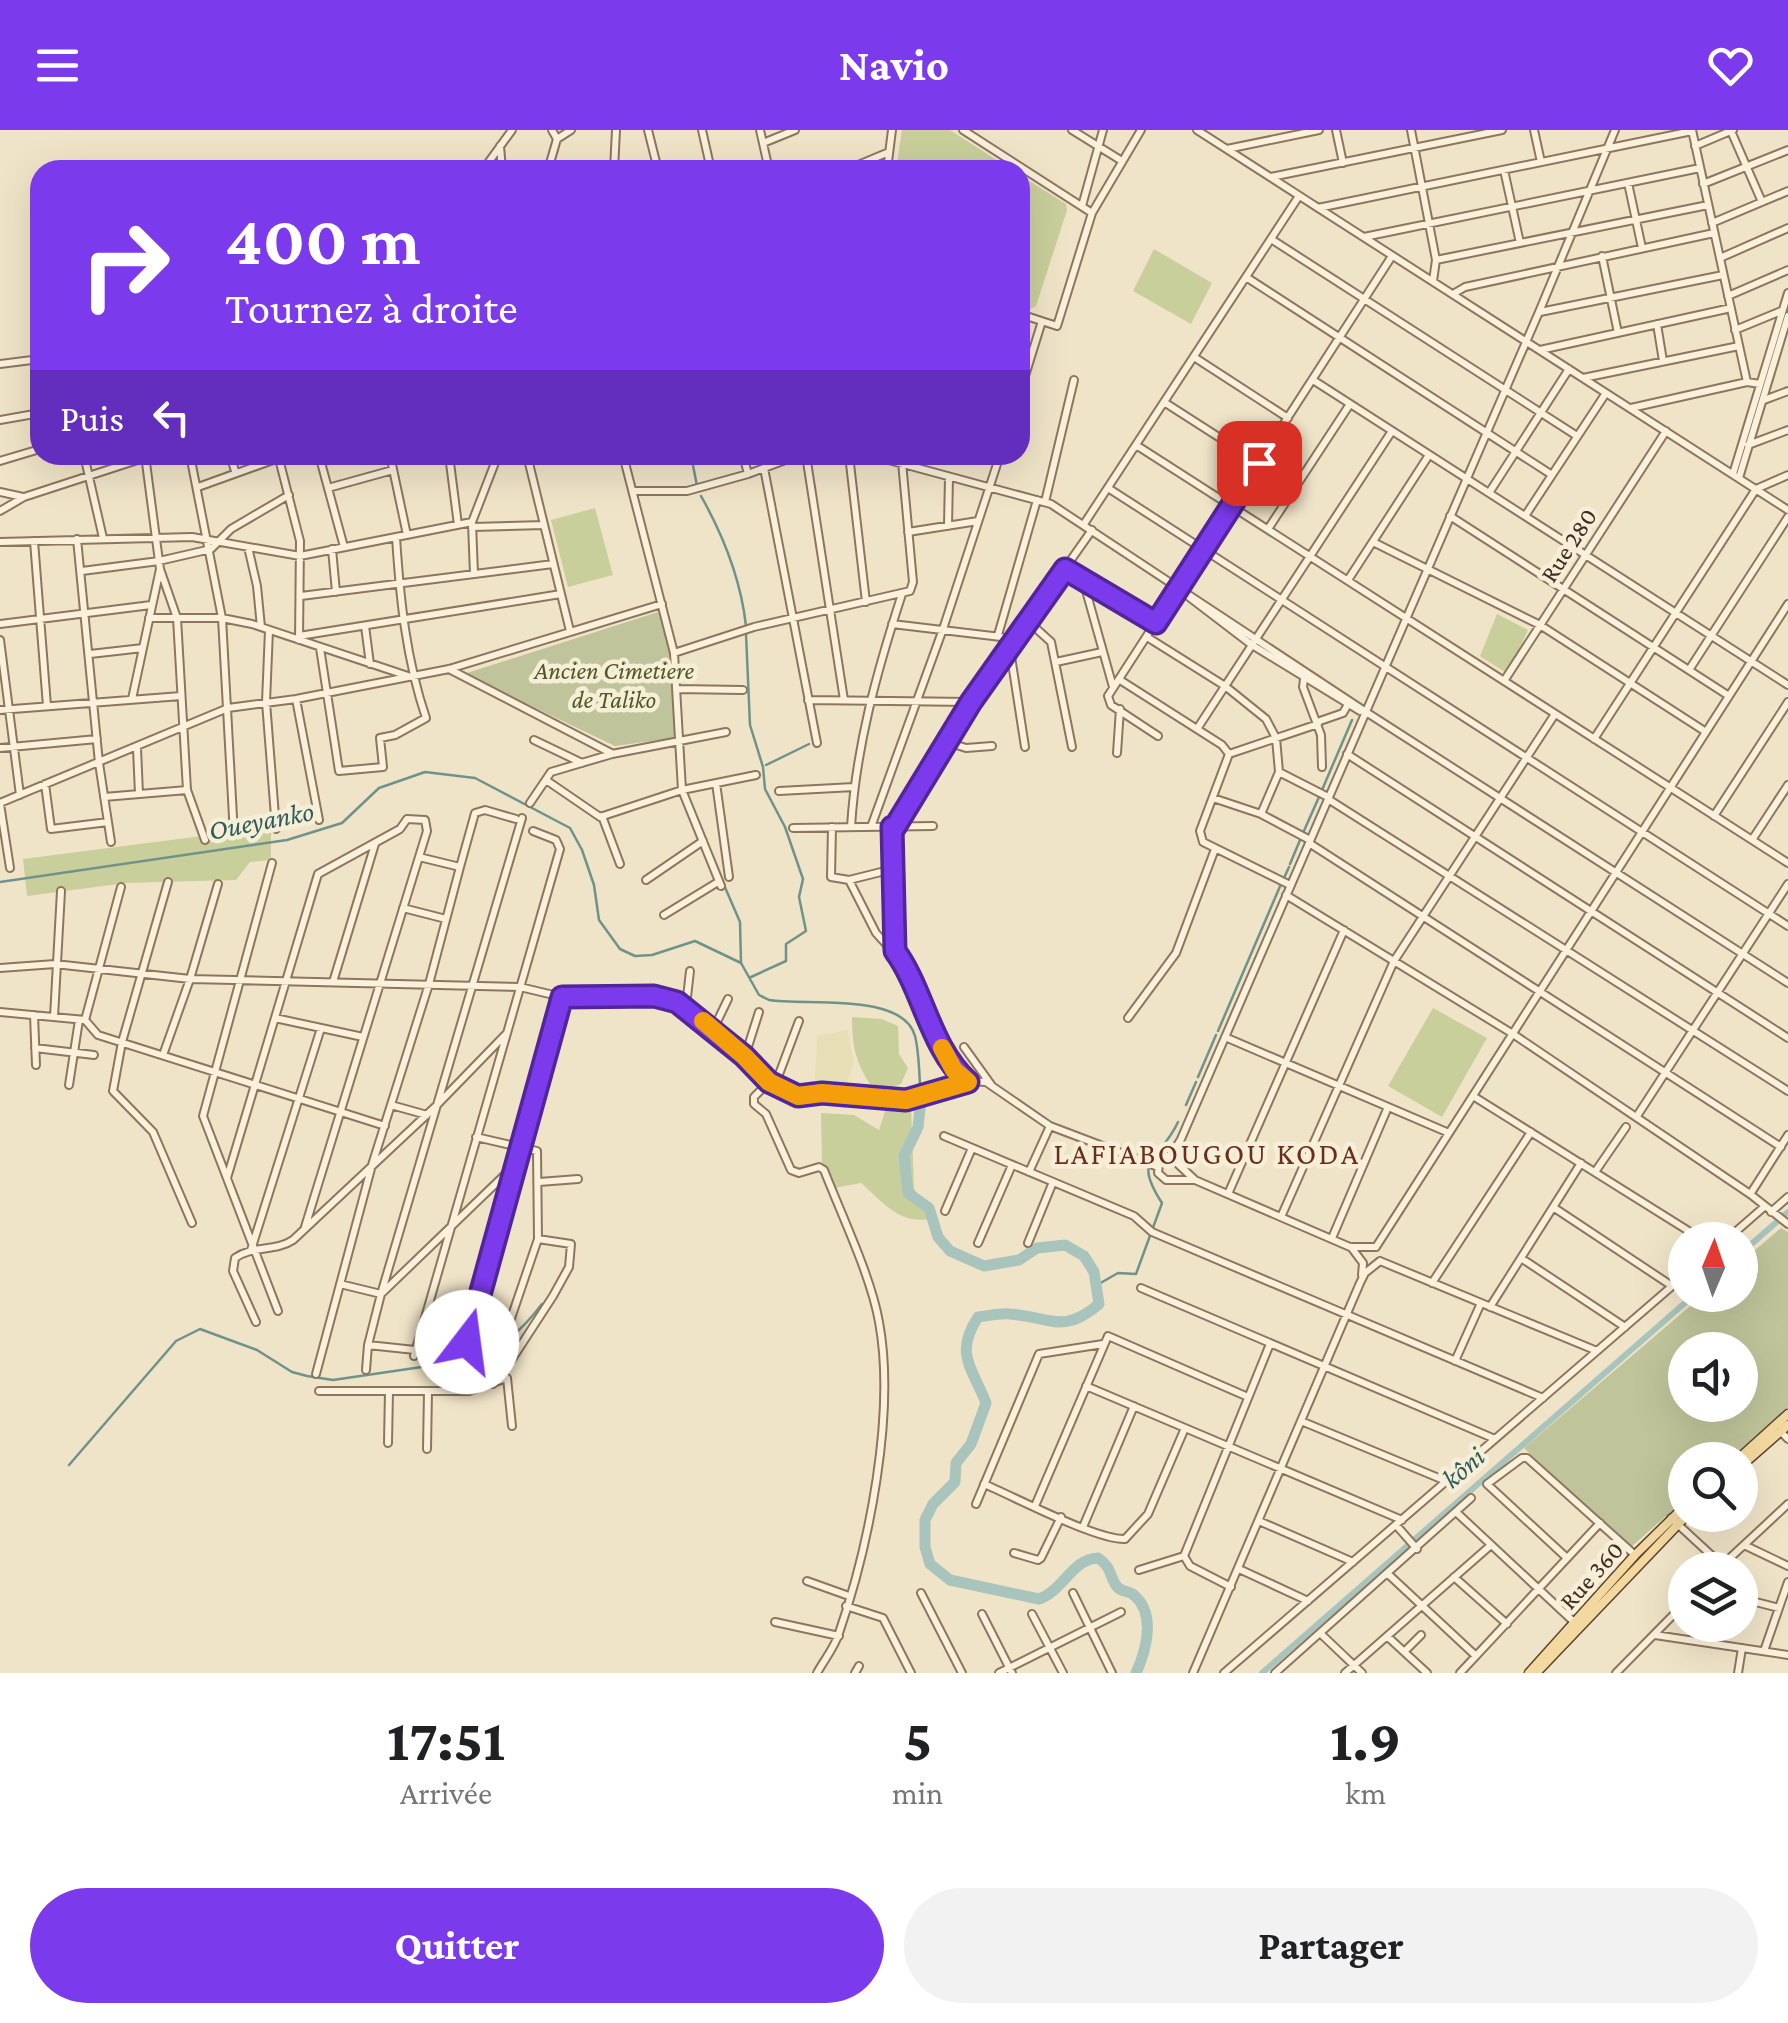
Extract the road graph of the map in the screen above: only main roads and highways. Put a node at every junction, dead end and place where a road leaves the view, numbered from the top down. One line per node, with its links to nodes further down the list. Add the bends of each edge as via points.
1 (1788, 1414): 3 (main road)
2 (1784, 1428): 4 (main road)
3 (1757, 1442)
4 (1758, 1451)
5 (1668, 1526): 7 (main road, Rue 360)
6 (1668, 1527): 7 (main road, Rue 360)
7 (1532, 1673)

